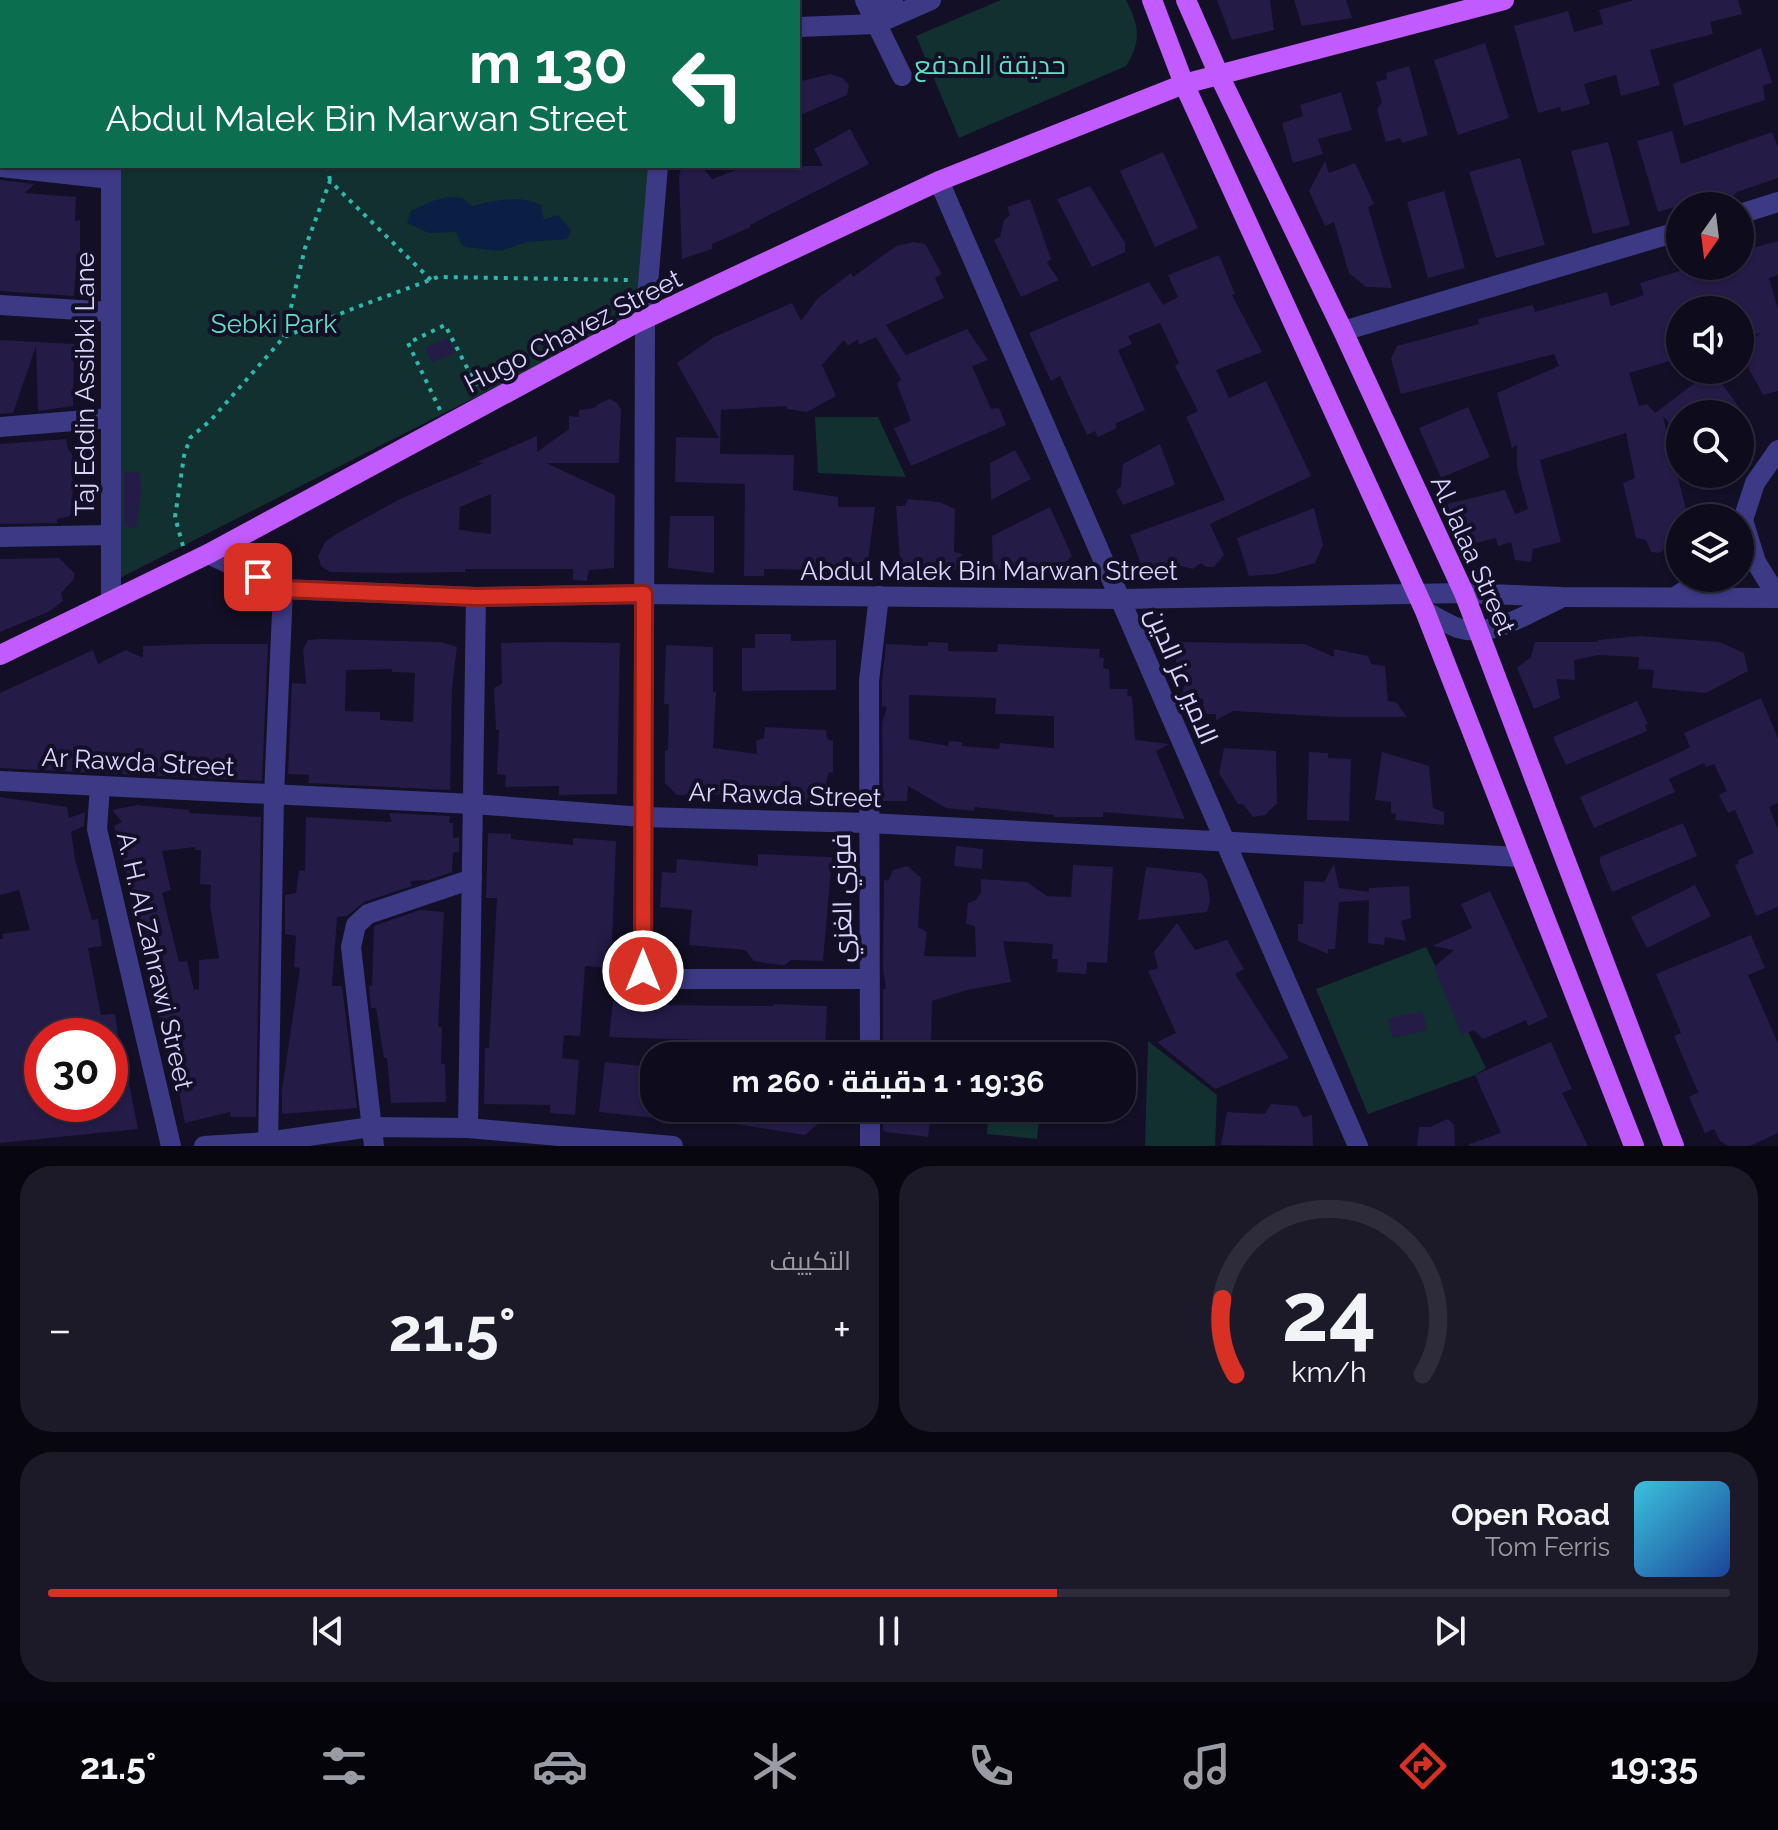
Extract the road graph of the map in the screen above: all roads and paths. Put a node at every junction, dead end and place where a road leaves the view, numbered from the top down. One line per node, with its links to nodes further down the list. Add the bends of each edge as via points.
1 (893, 0): 6 (street)
2 (931, 0): 6 (street)
3 (1152, 0): 10 (main road)
4 (1186, 0): 8 (main road, Al Jalaa Street)
5 (1504, 0): 8 (main road, Hugo Chavez Street)
6 (870, 11): 7 (street); 9 (street)
7 (800, 27)
8 (1219, 75): 10 (main road, Hugo Chavez Street); 25 (main road, Al Jalaa Street)
9 (902, 76)
10 (1184, 84): 16 (main road, Hugo Chavez Street); 49 (main road)
11 (18, 168): 14 (street)
12 (328, 168): 15 (path)
13 (658, 168): 24 (street)
14 (111, 173): 23 (street, Taj Eddin Assibki Lane)
15 (330, 181): 20 (path); 26 (path, via 305,248)
16 (939, 181): 24 (main road, Hugo Chavez Street); 47 (street, الامير عز الدين)
17 (1778, 202): 18 (street)
18 (1754, 210)
19 (1666, 235): 25 (street)
20 (431, 280): 21 (path); 26 (path)
21 (634, 280)
22 (0, 305): 23 (street)
23 (111, 312): 28 (street, Taj Eddin Assibki Lane)
24 (645, 320): 27 (main road, Hugo Chavez Street); 41 (street)
25 (1343, 331): 40 (main road, Al Jalaa Street)
26 (284, 337): 37 (path, via 190,438 175,517)
27 (487, 405): 29 (main road, Hugo Chavez Street); 29 (path, via 445,325 408,343)
28 (111, 418): 30 (street); 33 (street, Taj Eddin Assibki Lane)
29 (447, 426): 35 (main road, Hugo Chavez Street)
30 (0, 427)
31 (1778, 450): 32 (street, via 1755,483)
32 (1748, 504)
33 (111, 535): 34 (street); 48 (street, Taj Eddin Assibki Lane)
34 (0, 537)
35 (208, 554): 37 (main road, Hugo Chavez Street); 38 (street, Abdul Malek Bin Marwan Street)
36 (1754, 557): 46 (street)
37 (188, 564): 48 (main road, Hugo Chavez Street)
38 (283, 589): 43 (street, Abdul Malek Bin Marwan Street); 54 (street)
39 (1683, 592): 45 (street)
40 (1464, 593): 44 (street, Abdul Malek Bin Marwan Street); 49 (street, Abdul Malek Bin Marwan Street); 50 (main road, Al Jalaa Street)
41 (644, 594): 42 (street, Abdul Malek Bin Marwan Street); 43 (street, Abdul Malek Bin Marwan Street); 56 (street)
42 (879, 596): 47 (street, Abdul Malek Bin Marwan Street); 57 (street, فوزي الغزي, via 869,681)
43 (476, 597): 55 (street)
44 (1562, 597): 45 (street, Abdul Malek Bin Marwan Street); 50 (street)
45 (1675, 597): 46 (street, Abdul Malek Bin Marwan Street)
46 (1778, 598)
47 (1122, 599): 49 (street, Abdul Malek Bin Marwan Street); 58 (street, الامير عز الدين)
48 (111, 601): 51 (main road, Hugo Chavez Street)
49 (1421, 602): 50 (street, via 1461,629); 59 (main road)
50 (1479, 631): 73 (main road, Al Jalaa Street)
51 (0, 655)
52 (0, 781): 53 (street, Ar Rawda Street)
53 (100, 786): 54 (street, Ar Rawda Street); 67 (street, A. H. Al Zahrawi Street, via 97,829)
54 (274, 795): 55 (street, Ar Rawda Street); 66 (street)
55 (473, 804): 56 (street, Ar Rawda Street); 60 (street)
56 (643, 817): 57 (street, Ar Rawda Street); 61 (street, via 643,971 668,979)
57 (868, 823): 58 (street, Ar Rawda Street); 61 (street, فوزي الغزي)
58 (1224, 842): 59 (street, Ar Rawda Street); 71 (street, الامير عز الدين)
59 (1520, 857): 72 (main road)
60 (472, 879): 64 (street); 65 (street, via 368,914 356,925 351,947)
61 (869, 979): 62 (street, فوزي الغزي)
62 (870, 1042)
63 (870, 1122): 70 (street)
64 (468, 1128): 65 (street); 69 (street)
65 (373, 1137): 66 (street)
66 (268, 1144): 68 (street)
67 (171, 1146)
68 (204, 1146)
69 (673, 1146)
70 (870, 1146)
71 (1358, 1146)
72 (1634, 1146)
73 (1674, 1146)

